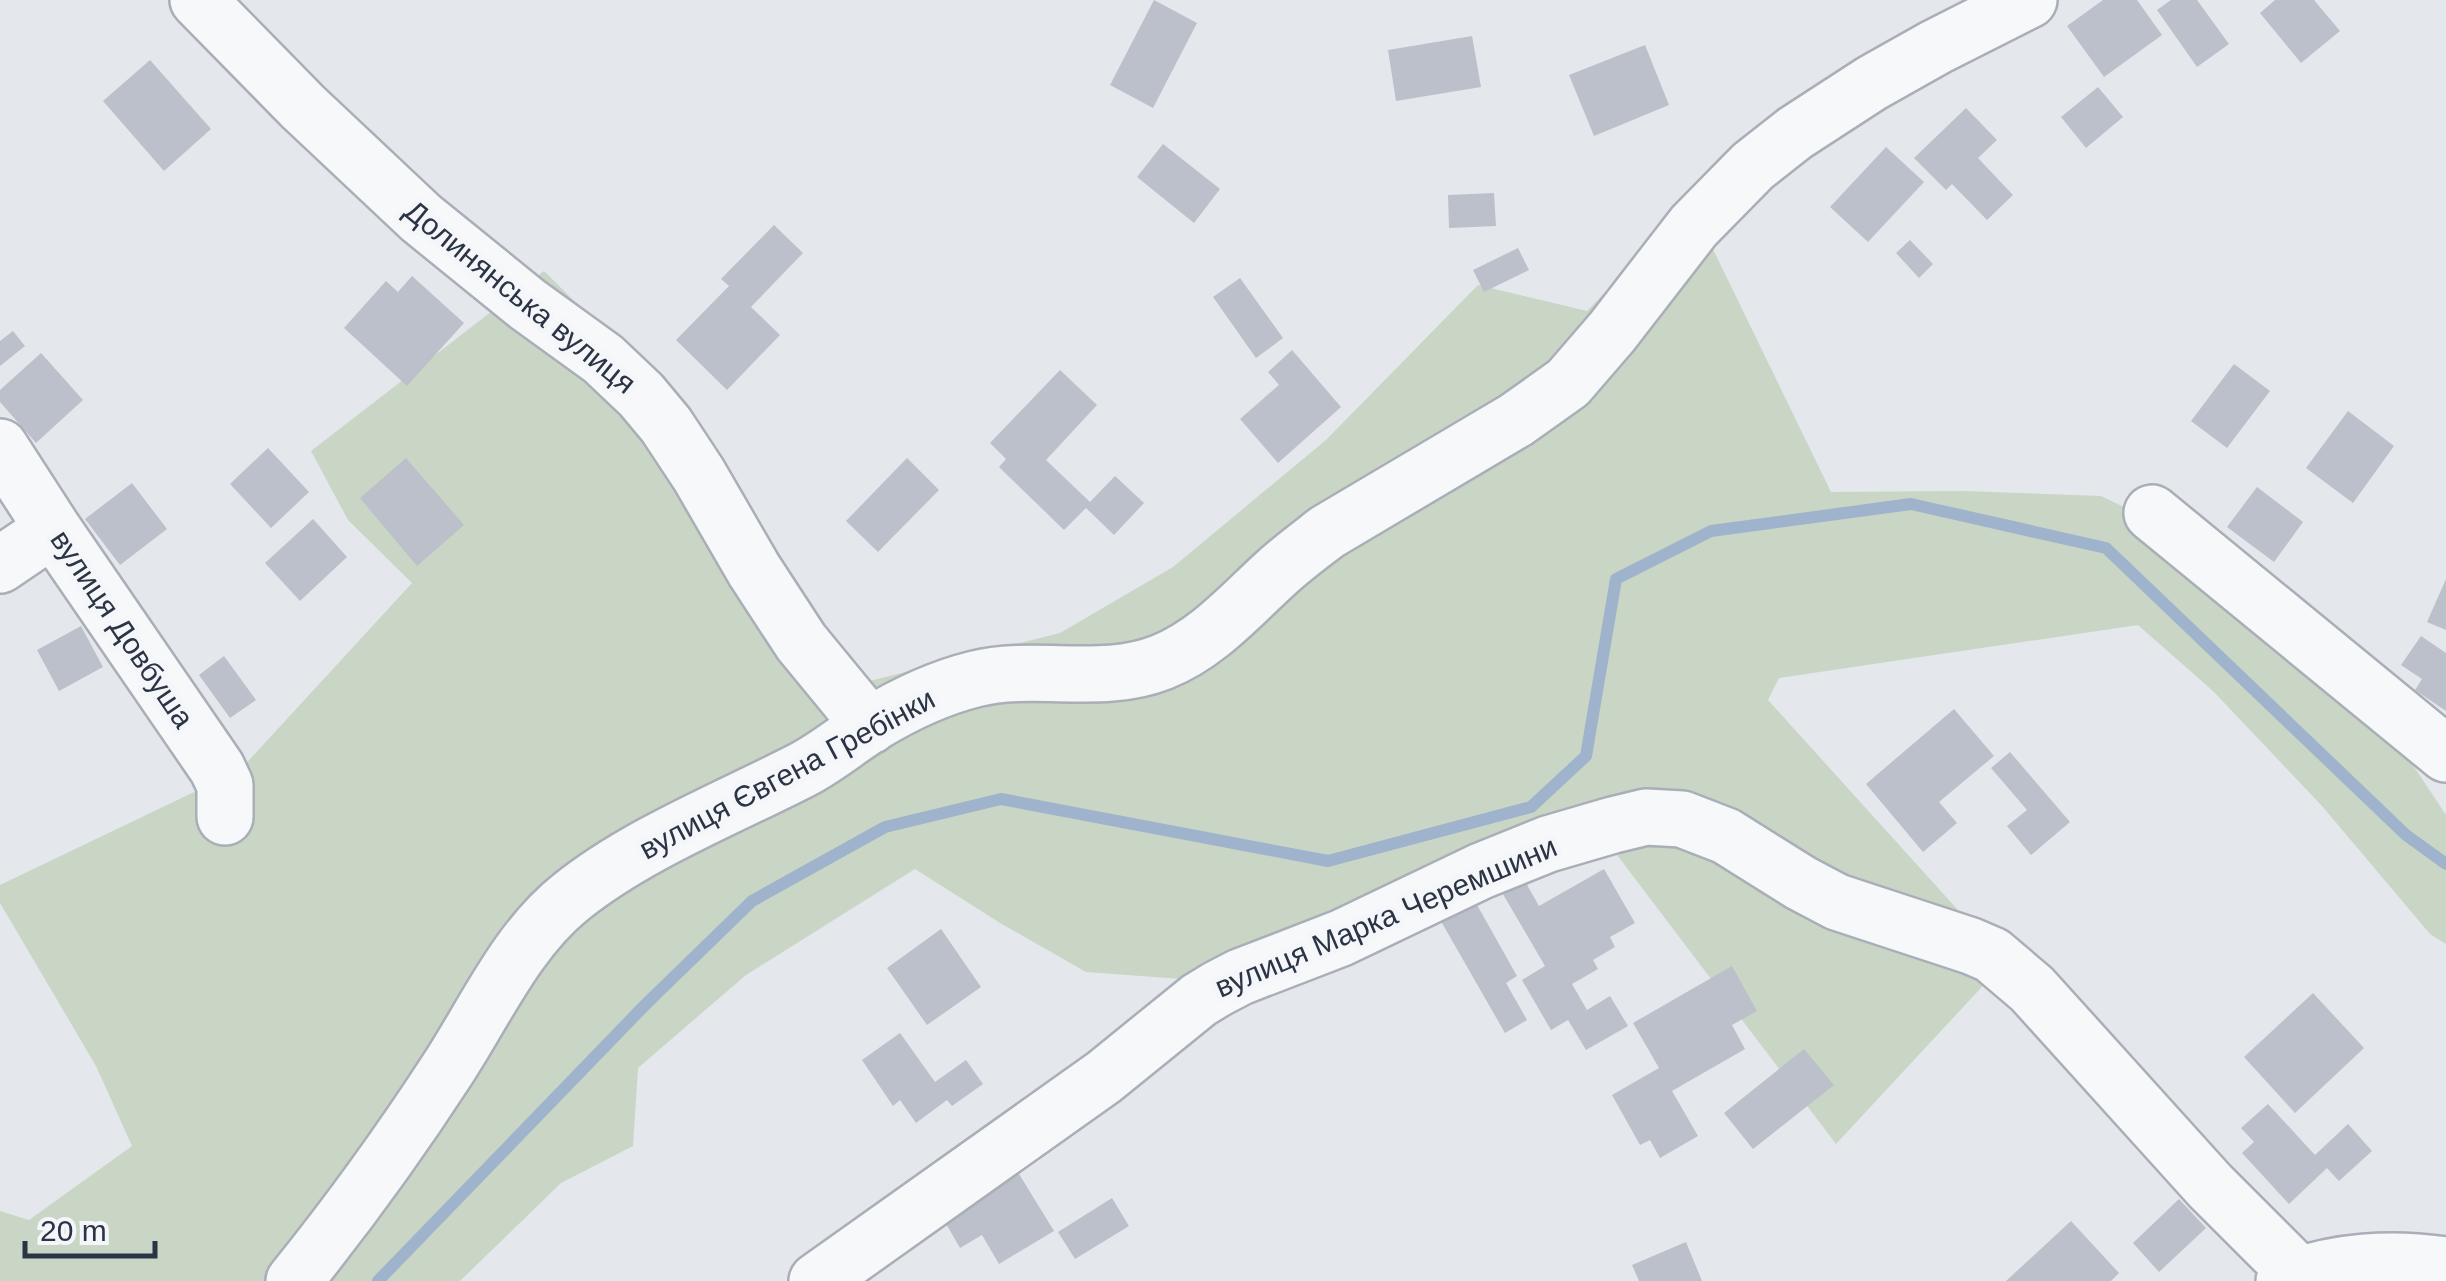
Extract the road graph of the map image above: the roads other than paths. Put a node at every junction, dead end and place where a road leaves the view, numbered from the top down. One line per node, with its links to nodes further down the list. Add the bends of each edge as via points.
1 (198, 0): 7 (street, Долинянська вулиця, via 421,218 641,395 699,475 801,642)
2 (2029, 0): 7 (street, вулиця Євгена Гребінки, via 1872,83 1794,133 1694,226 1568,383 1327,532 1205,639 1140,669 978,678)
3 (0, 447): 5 (street, вулиця Довбуша)
4 (2152, 514): 8 (street)
5 (53, 529): 6 (street); 9 (street, вулиця Довбуша, via 217,768 225,785)
6 (0, 565)
7 (870, 726): 12 (street, вулиця Євгена Гребінки, via 570,898 532,936 422,1108)
8 (2446, 754)
9 (225, 817)
10 (2446, 1265): 11 (street, via 2391,1260)
11 (2291, 1278): 13 (street, вулиця Марка Черемшини, via 2032,989 1992,955 1838,902 1704,827 1646,817 1481,870 1341,938 1216,988 1104,1077)
12 (294, 1281)
13 (817, 1281)

